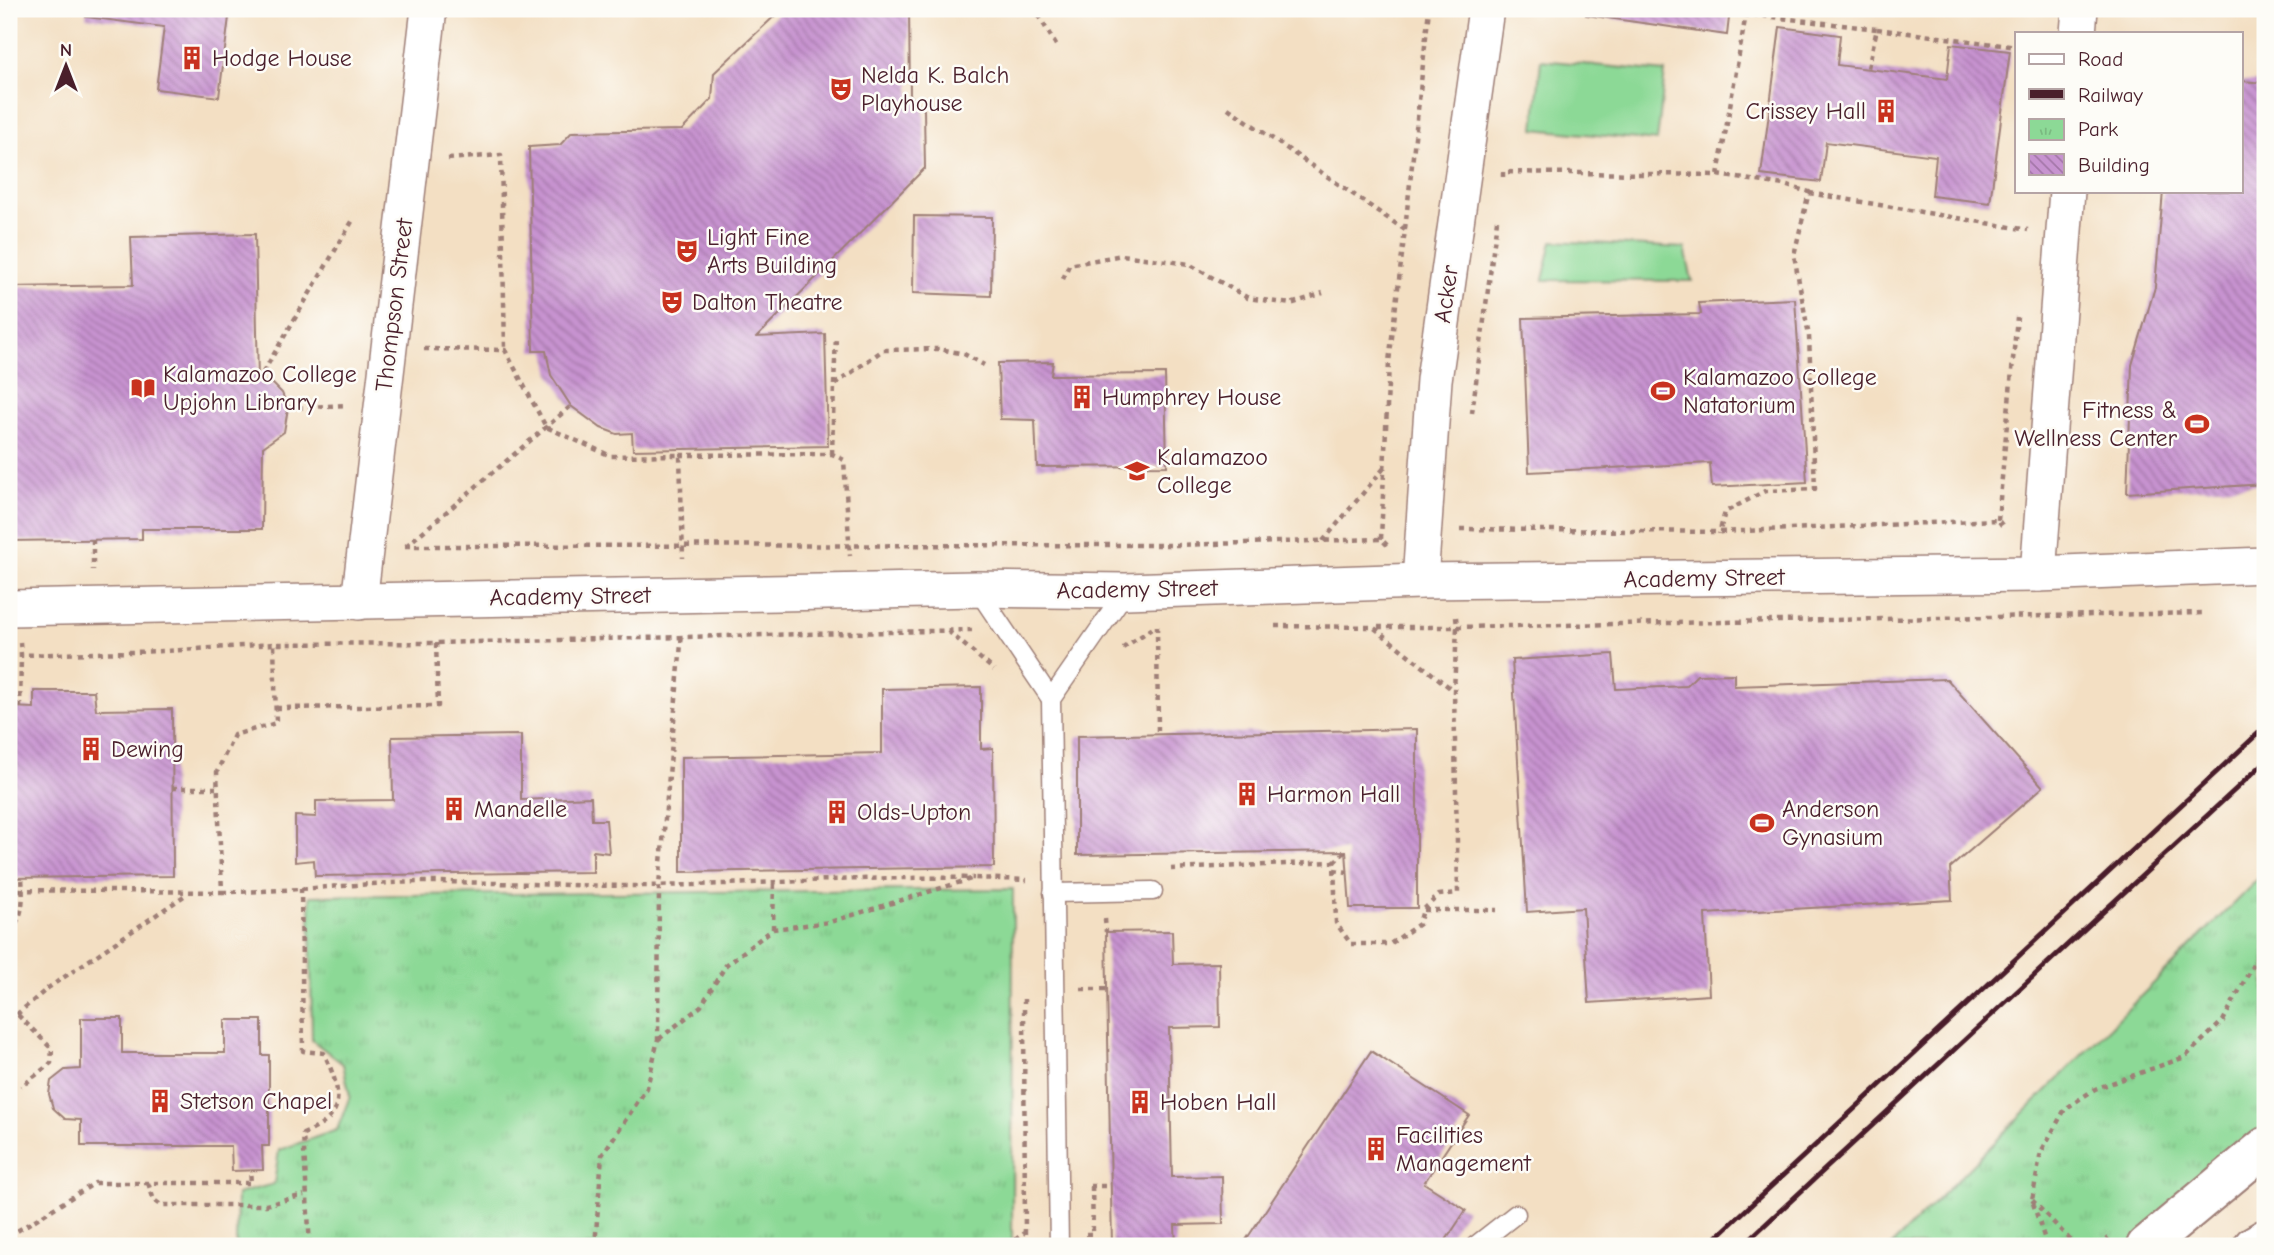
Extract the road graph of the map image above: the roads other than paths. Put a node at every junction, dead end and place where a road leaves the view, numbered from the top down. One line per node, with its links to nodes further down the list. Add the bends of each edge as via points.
1 (429, 9): 11 (street, Thompson Street)
2 (1486, 9): 8 (street, Acker, via 1434,380)
3 (2080, 9): 4 (street)
4 (2078, 32)
5 (2067, 192): 7 (street)
6 (2265, 565): 7 (street, Academy Street)
7 (2038, 574): 8 (street, Academy Street)
8 (1420, 580): 10 (street, Academy Street)
9 (977, 589): 10 (street, Academy Street); 11 (street, Academy Street); 13 (lane)
10 (1126, 591): 13 (lane)
11 (359, 602): 12 (street, Academy Street)
12 (13, 608)
13 (1051, 699): 14 (lane)
14 (1053, 887): 15 (lane); 19 (lane)
15 (1153, 891)
16 (2265, 1147): 21 (main road)
17 (1516, 1214): 20 (lane)
18 (2265, 1239): 22 (main road)
19 (1059, 1246)
20 (1475, 1246)
21 (2146, 1246)
22 (2253, 1246)

